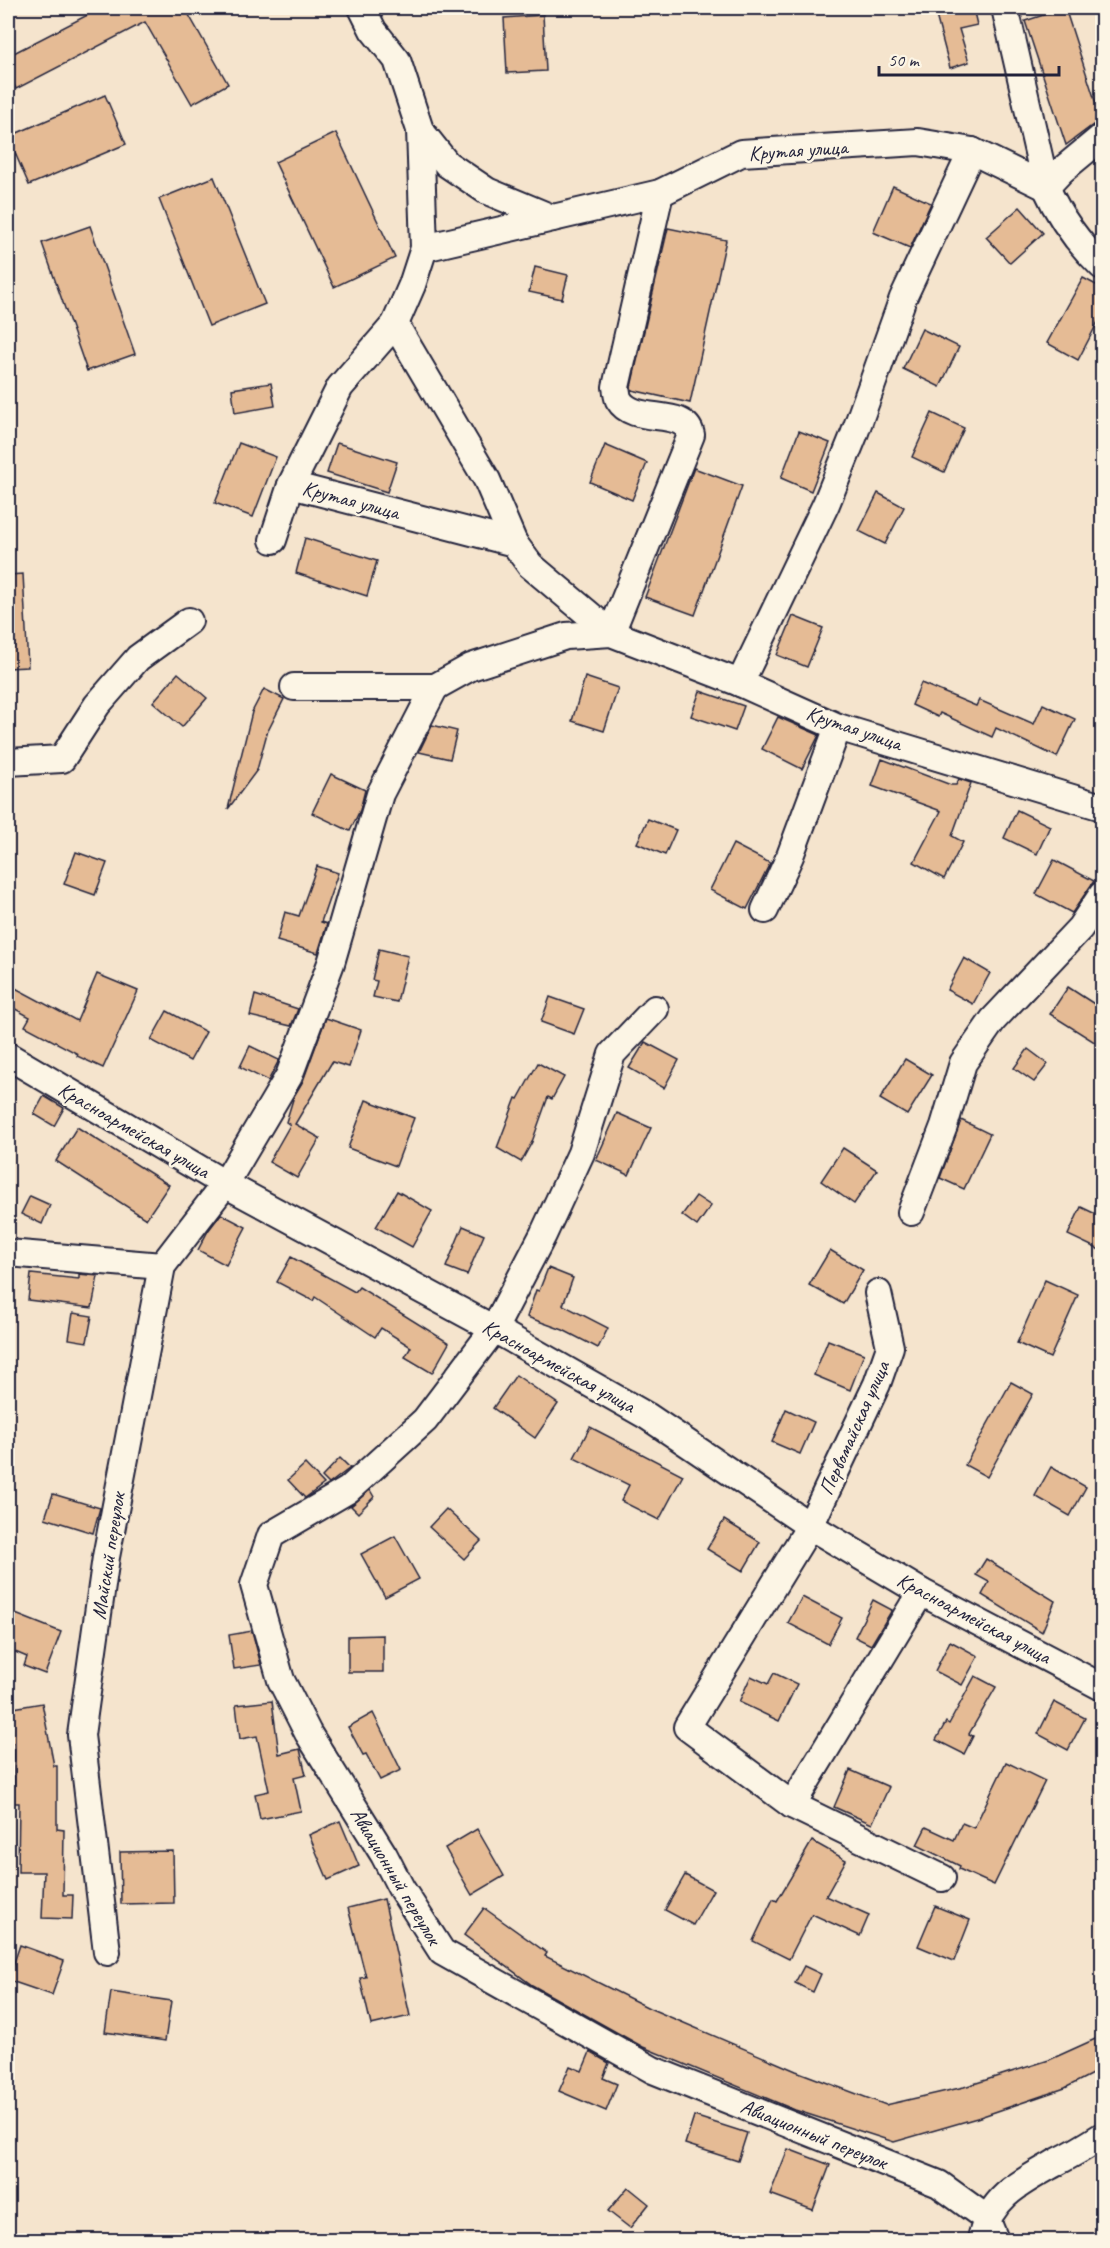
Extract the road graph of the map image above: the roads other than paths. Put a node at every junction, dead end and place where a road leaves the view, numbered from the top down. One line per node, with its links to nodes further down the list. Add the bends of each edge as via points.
1 (362, 8): 3 (street, Крутая улица, via 373,30 397,60)
2 (1005, 8): 6 (street)
3 (420, 130): 8 (street, Крутая улица, via 447,164 487,191); 9 (street, Крутая улица)
4 (1102, 137): 6 (street)
5 (972, 151): 6 (street, Крутая улица); 7 (street, Крутая улица, via 918,142 741,153); 17 (street, via 903,298 826,504)
6 (1046, 187): 10 (street, via 1056,209)
7 (660, 193): 8 (street, Крутая улица); 16 (street, via 616,387 619,401 632,412 683,421 691,435)
8 (552, 218): 9 (street, Крутая улица)
9 (424, 248): 11 (street, Крутая улица)
10 (1102, 266)
11 (395, 324): 12 (street, Крутая улица, via 340,387); 14 (street, via 486,480)
12 (291, 484): 13 (street); 14 (street, Крутая улица)
13 (273, 540)
14 (514, 543): 16 (street, Крутая улица, via 530,565)
15 (189, 621): 21 (street, via 138,658 97,705 62,759)
16 (610, 633): 17 (street, Крутая улица); 19 (street, Крутая улица, via 566,636 471,667)
17 (740, 683): 20 (street, Крутая улица)
18 (294, 687): 19 (street)
19 (435, 687): 27 (street, Майский переулок, via 380,794 331,963 289,1076)
20 (838, 727): 22 (street, Крутая улица); 24 (street, via 790,856)
21 (8, 762)
22 (1102, 807)
23 (1102, 895): 28 (street, via 1080,928 993,1020 963,1063)
24 (765, 910)
25 (655, 1009): 32 (street, Авиационный переулок, via 612,1054 580,1153)
26 (8, 1056): 27 (street, Красноармейская улица)
27 (225, 1184): 30 (street, Майский переулок); 32 (street, Красноармейская улица)
28 (911, 1212)
29 (8, 1253): 30 (street)
30 (162, 1266): 38 (street, Майский переулок, via 106,1557 81,1735)
31 (878, 1293): 33 (street, Первомайская улица, via 890,1347 877,1384)
32 (494, 1329): 33 (street, Красноармейская улица, via 647,1416); 40 (street, Авиационный переулок, via 425,1420 348,1490 271,1535 254,1585 281,1680 308,1733 442,1952 653,2070 939,2184)
33 (810, 1526): 34 (street, Красноармейская улица); 36 (street, Первомайская улица, via 687,1727)
34 (921, 1592): 35 (street, Красноармейская улица); 36 (street)
35 (1102, 1688)
36 (792, 1804): 37 (street)
37 (942, 1878)
38 (107, 1952)
39 (1102, 2136): 40 (street, via 1022,2181 997,2202)
40 (987, 2233)

